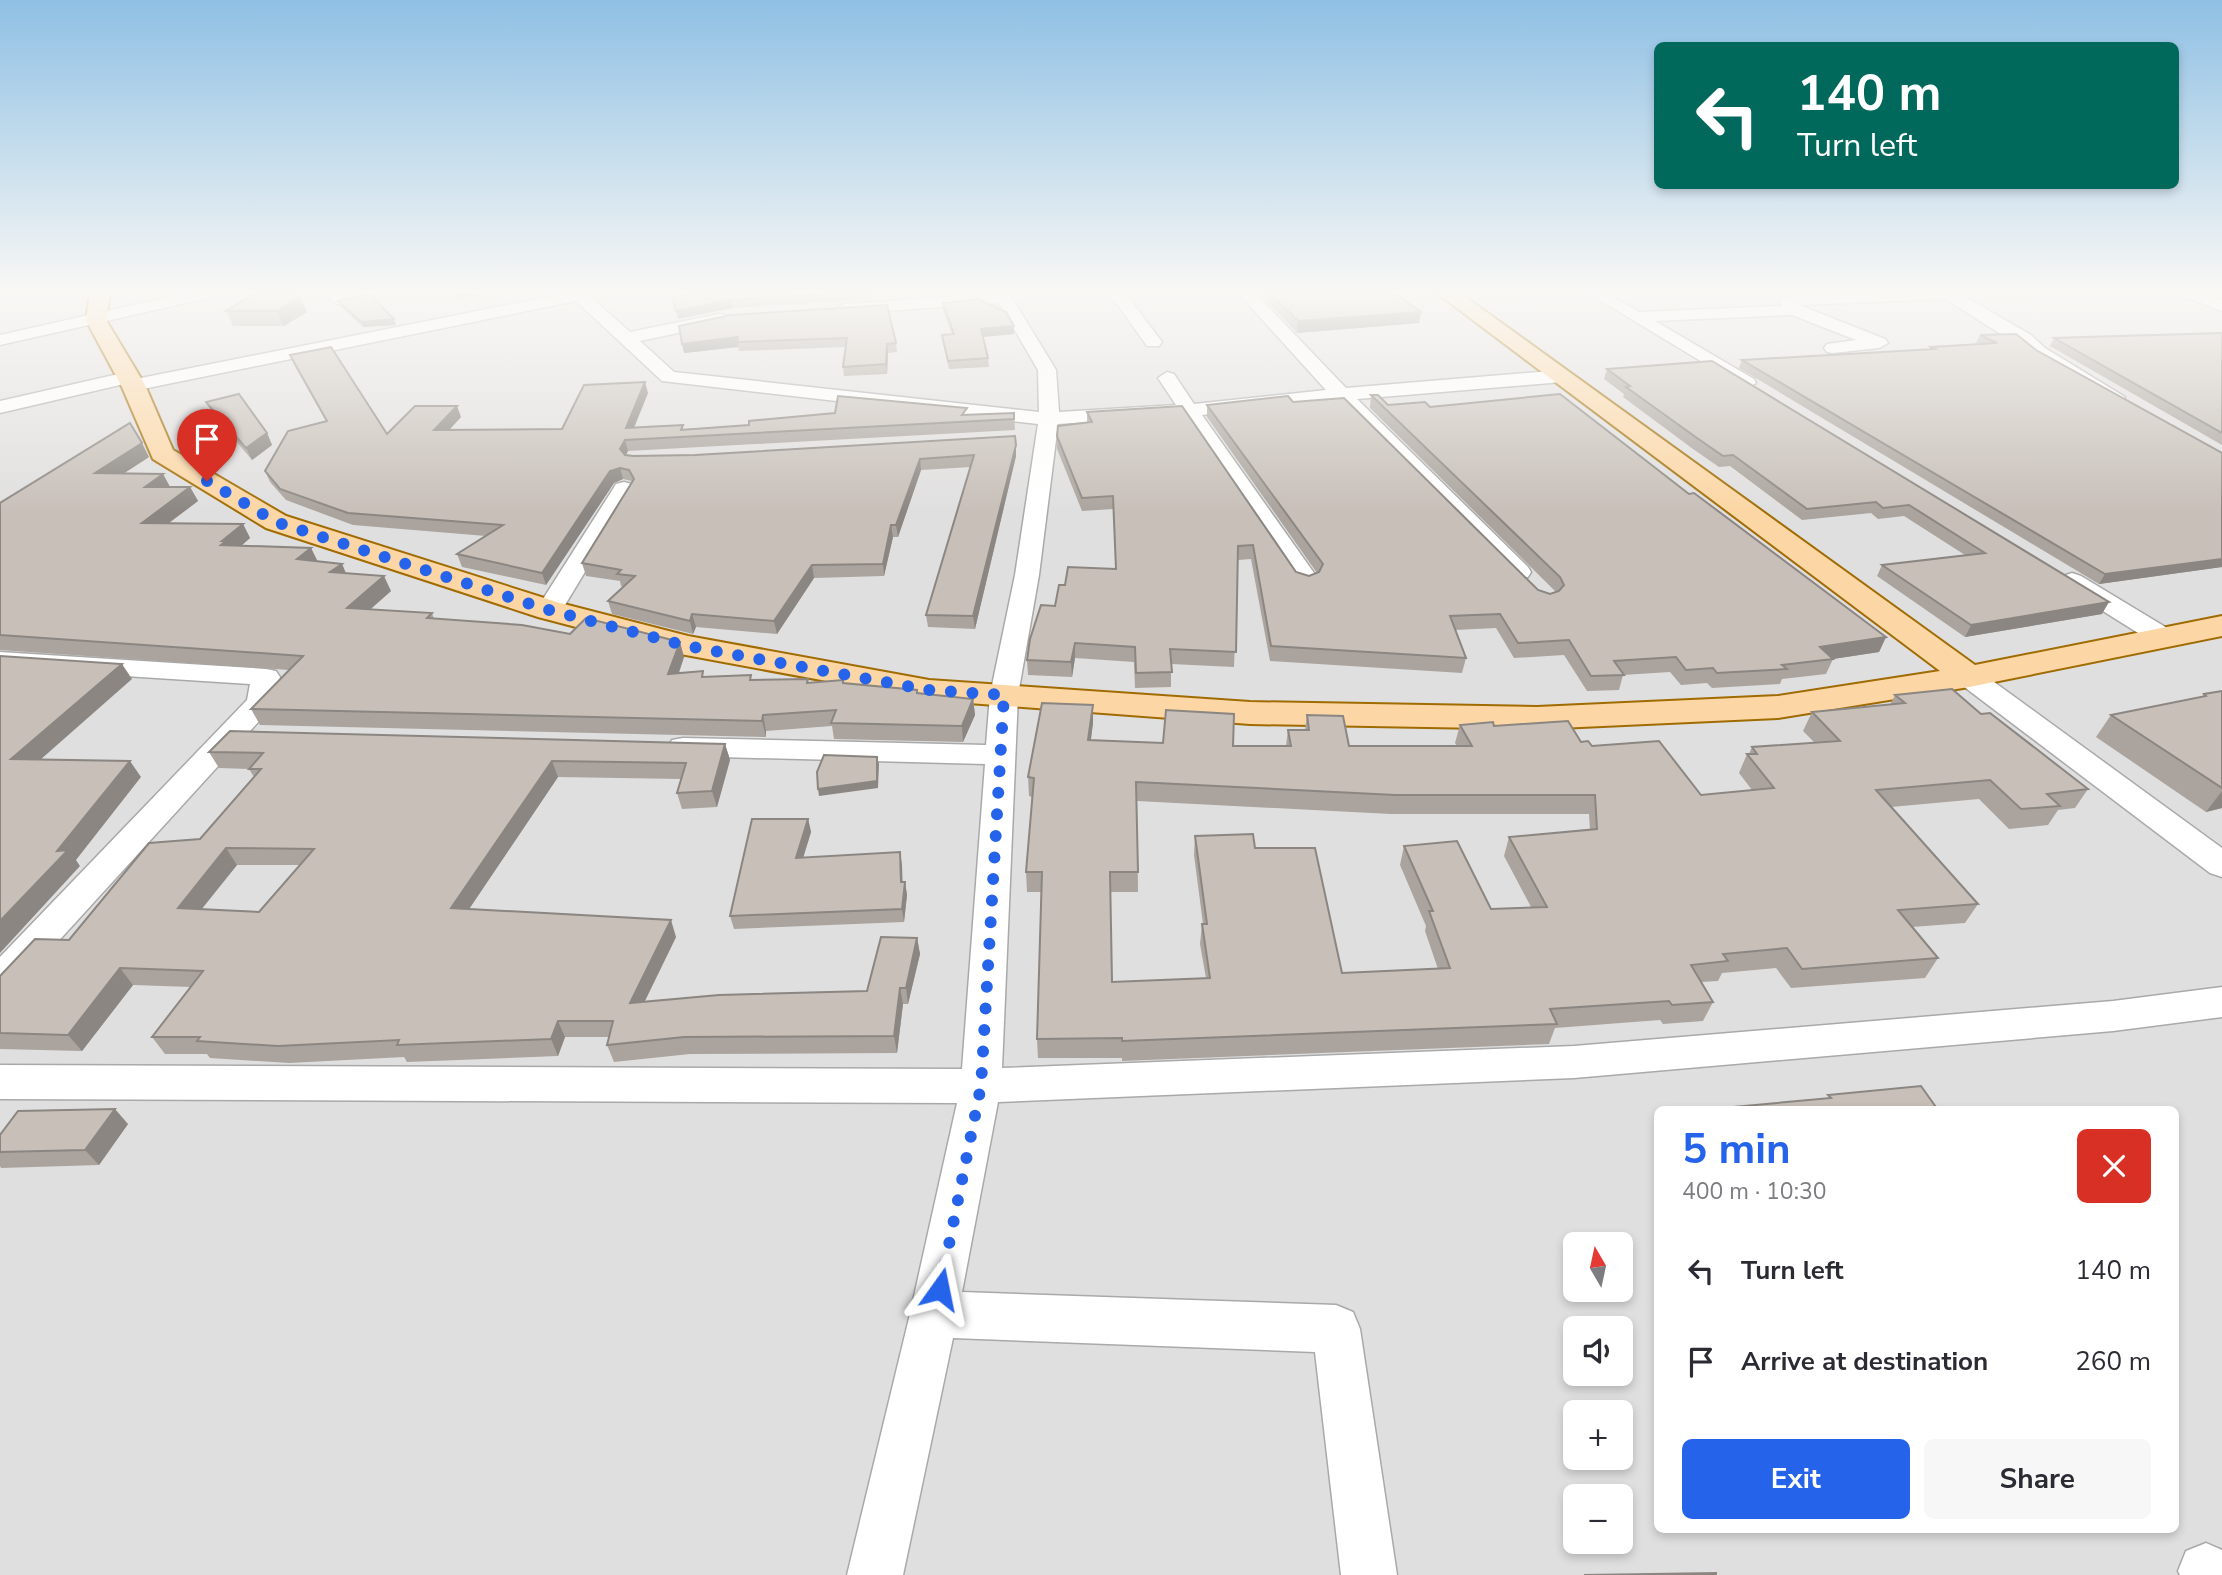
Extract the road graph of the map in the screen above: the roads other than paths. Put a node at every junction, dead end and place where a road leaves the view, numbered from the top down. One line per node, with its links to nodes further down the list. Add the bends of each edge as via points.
1 (124, 366): 11 (main road)
2 (206, 366): 11 (street)
3 (658, 366): 17 (street, via 669,377)
4 (1045, 366): 17 (street)
5 (1315, 366): 12 (street)
6 (1549, 366): 9 (main road)
7 (1718, 366): 13 (street)
8 (2063, 366): 14 (street)
9 (1562, 376): 12 (street); 27 (main road)
10 (1167, 378): 16 (street)
11 (130, 381): 15 (street); 23 (main road, via 162,453 276,522)
12 (1341, 394): 16 (street); 22 (street)
13 (1764, 394)
14 (2128, 405)
15 (0, 407)
16 (1190, 410): 17 (street); 21 (street)
17 (1048, 428): 18 (street); 28 (street)
18 (1019, 439)
19 (624, 489): 23 (street)
20 (2058, 573): 25 (street)
21 (1306, 580)
22 (1535, 588)
23 (549, 610): 28 (main road, via 687,646 929,690)
24 (2222, 626): 25 (main road)
25 (2163, 637): 27 (main road)
26 (0, 660): 29 (street, via 266,677 261,702)
27 (1969, 677): 28 (main road, via 1779,707 1537,718 1250,713); 33 (street)
28 (1004, 695): 32 (street)
29 (230, 735): 30 (street); 34 (street)
30 (271, 736)
31 (657, 746): 32 (street)
32 (1001, 755): 37 (street)
33 (2222, 865)
34 (0, 981)
35 (2222, 1002): 37 (street, via 2113,1016 1574,1062)
36 (0, 1082): 37 (street)
37 (981, 1086): 38 (street)
38 (934, 1314): 39 (street); 40 (street, via 1336,1329)
39 (876, 1575)
40 (1369, 1575)

